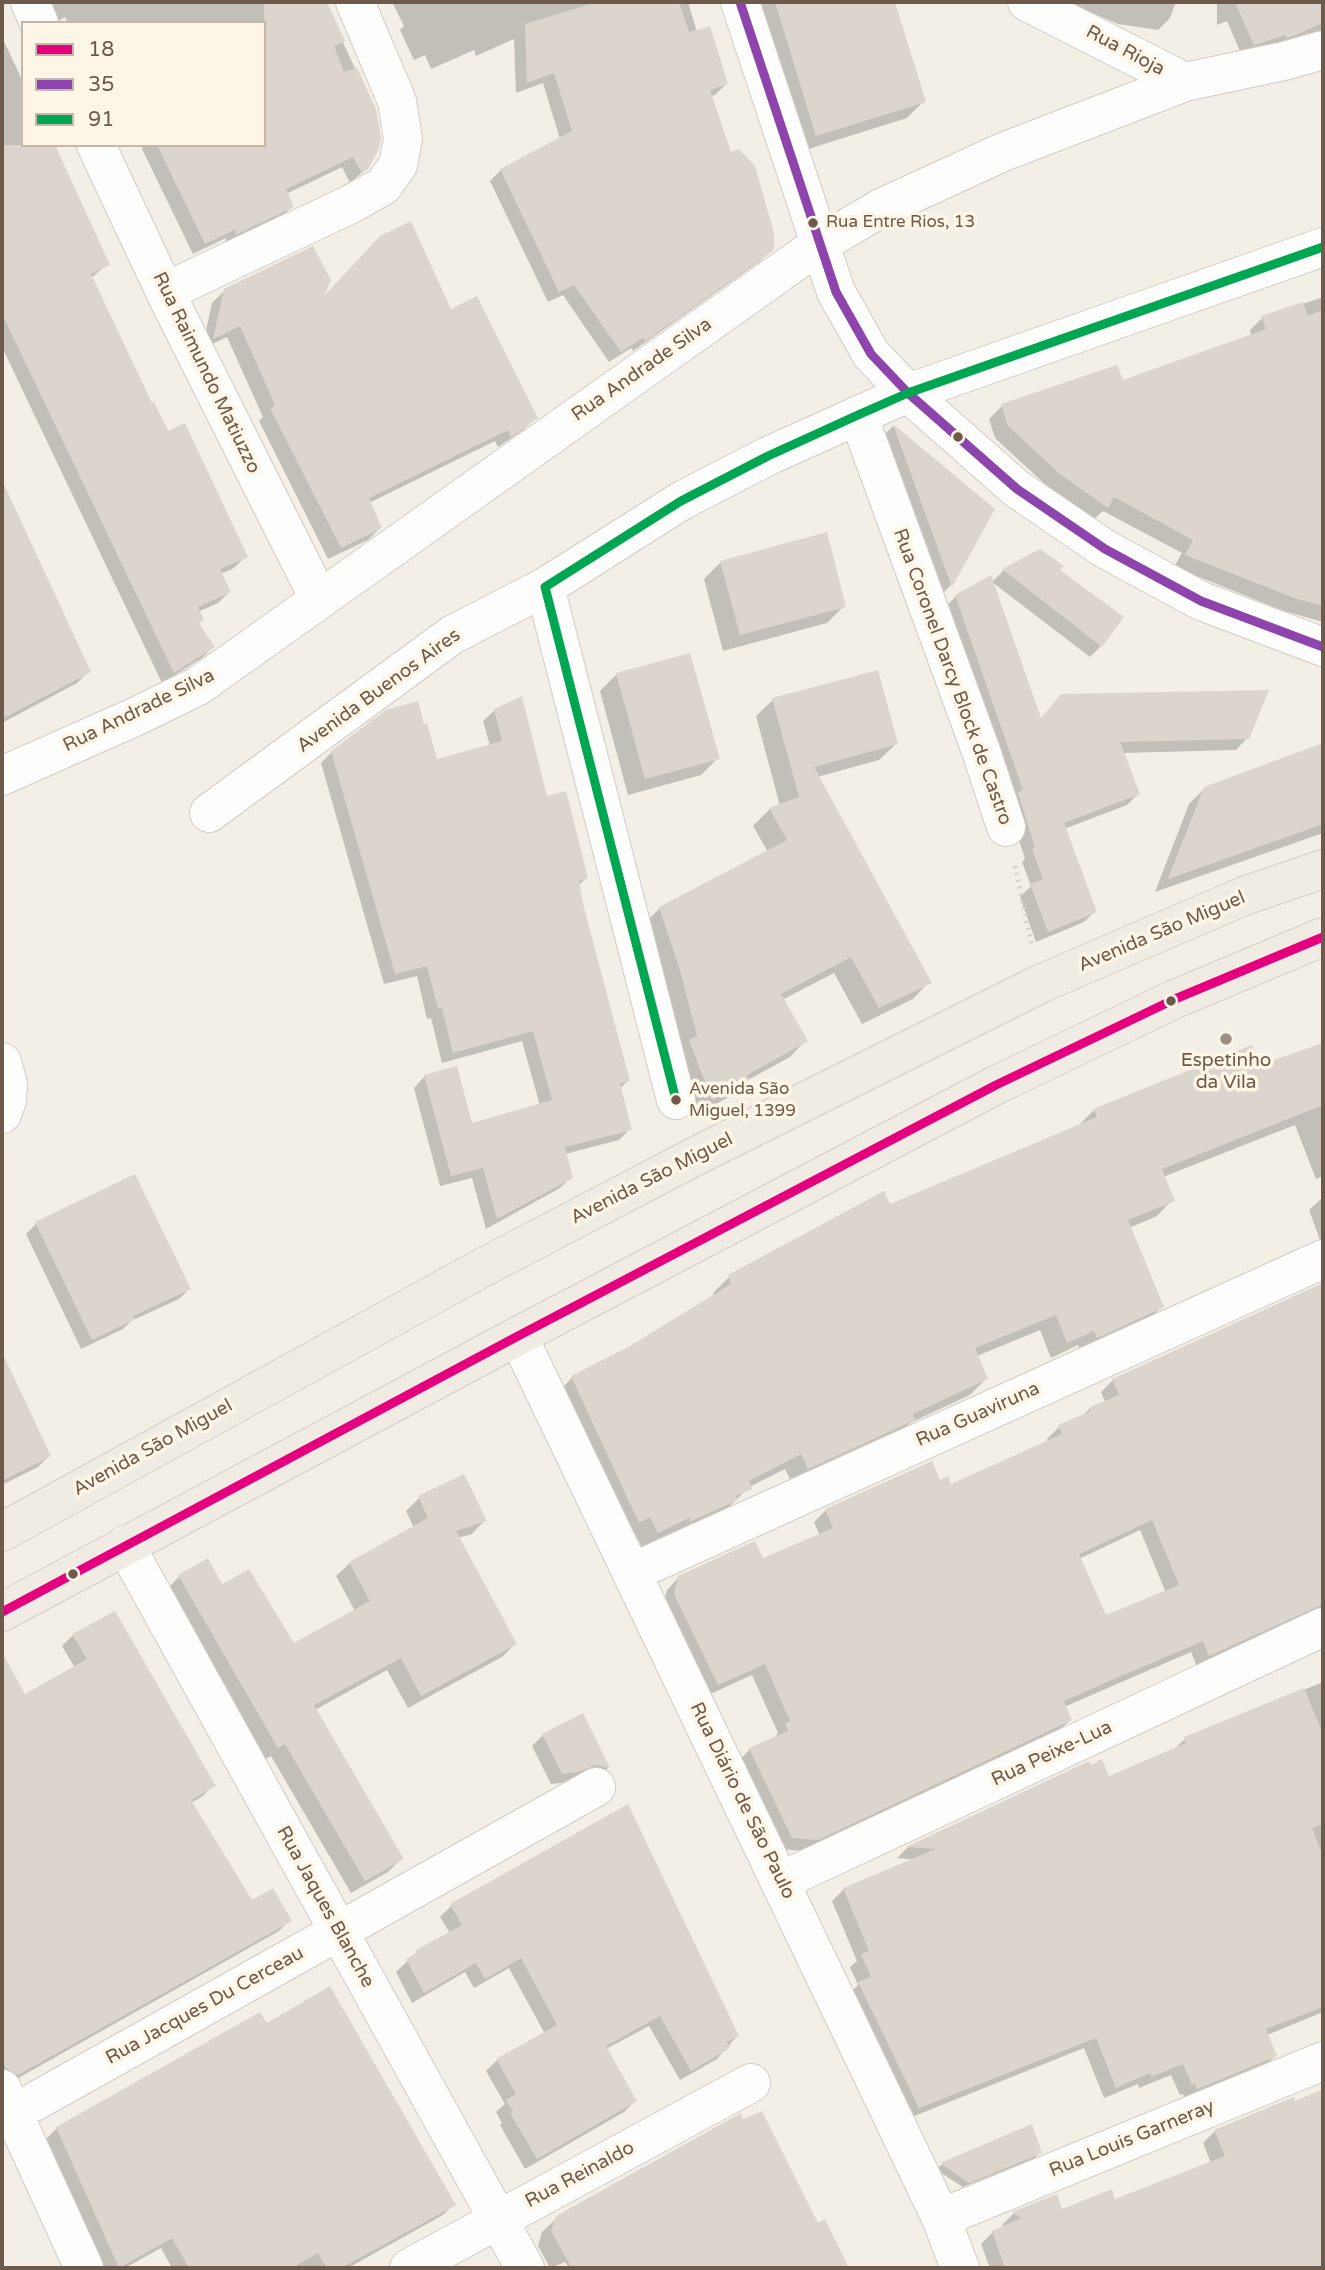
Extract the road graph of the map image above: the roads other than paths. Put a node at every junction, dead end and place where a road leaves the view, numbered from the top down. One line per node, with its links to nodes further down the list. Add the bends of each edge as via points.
1 (30, 2): 5 (street)
2 (355, 2): 11 (street, via 397,102 403,139 398,165 383,186 351,204)
3 (740, 2): 9 (street)
4 (1027, 2): 7 (street, Rua Rioja)
5 (38, 21)
6 (1323, 50): 7 (street, Rua Andrade Silva)
7 (1185, 82): 9 (street, Rua Andrade Silva, via 1003,152 881,208)
8 (97, 147): 11 (street, Rua Raimundo Matiuzzo)
9 (820, 244): 12 (street, via 836,292 872,354); 15 (street, Rua Andrade Silva)
10 (1323, 247): 12 (street, Avenida Buenos Aires)
11 (165, 292): 15 (street, Rua Raimundo Matiuzzo)
12 (908, 393): 13 (street, Avenida Buenos Aires); 16 (street, via 1017,489 1105,549 1201,601)
13 (858, 415): 14 (street, Avenida Buenos Aires, via 681,501); 19 (street, Rua Coronel Darcy Block de Castro)
14 (545, 587): 18 (street, Avenida Buenos Aires, via 452,635); 23 (street)
15 (319, 599): 17 (street, Rua Andrade Silva, via 198,686)
16 (1323, 647)
17 (2, 776)
18 (209, 813)
19 (1006, 827)
20 (1323, 869): 27 (main road, Avenida São Miguel, via 1244,896 1040,984 694,1157 492,1262)
21 (1323, 937): 26 (main road, via 1175,999 996,1085)
22 (2, 1062): 24 (street, via 8,1084)
23 (676, 1100)
24 (2, 1114)
25 (1323, 1259): 29 (street, Rua Guaviruna)
26 (518, 1336): 28 (main road); 29 (street, Rua Diário de São Paulo)
27 (2, 1532)
28 (125, 1545): 30 (main road); 34 (street, Rua Jaques Blanche)
29 (633, 1572): 33 (street, Rua Diário de São Paulo)
30 (2, 1612)
31 (1323, 1627): 33 (street, Rua Peixe-Lua)
32 (596, 1787): 34 (street, Rua Jacques Du Cerceau)
33 (781, 1881): 38 (street, Rua Diário de São Paulo)
34 (338, 1932): 37 (street, Rua Jacques Du Cerceau); 39 (street, Rua Jaques Blanche)
35 (1323, 2060): 38 (street, Rua Louis Garneray)
36 (751, 2082): 39 (street, Rua Reinaldo)
37 (18, 2096): 40 (street)
38 (941, 2218): 43 (street, Rua Diário de São Paulo)
39 (498, 2220): 41 (street, Rua Reinaldo); 42 (street, Rua Jaques Blanche)
40 (85, 2268)
41 (409, 2268)
42 (525, 2268)
43 (960, 2268)

